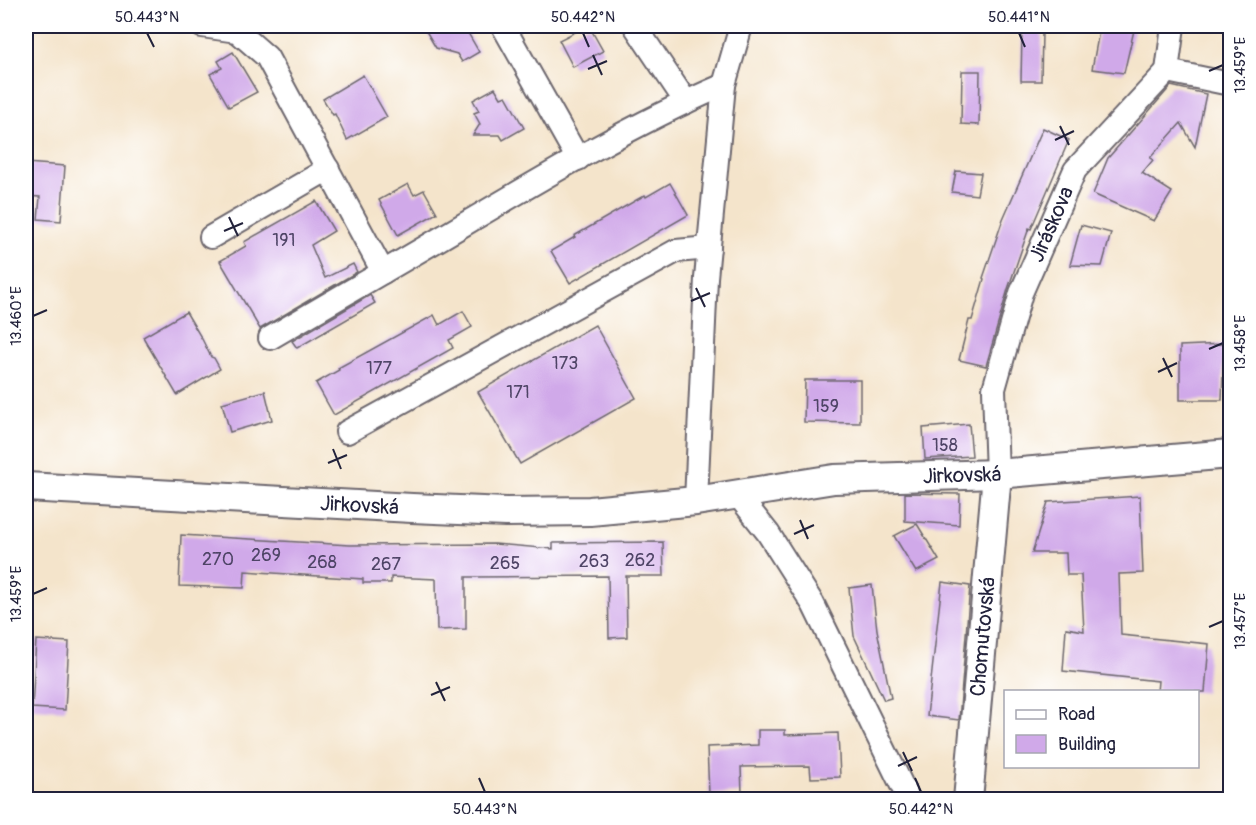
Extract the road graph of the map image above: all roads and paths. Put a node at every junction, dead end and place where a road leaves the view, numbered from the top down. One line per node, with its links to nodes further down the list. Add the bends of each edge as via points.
1 (202, 26): 11 (street, via 237,31 267,57)
2 (503, 26): 10 (street)
3 (634, 26): 9 (street)
4 (741, 26): 8 (street)
5 (1173, 26): 6 (street)
6 (1167, 71): 7 (street); 18 (street, Jiráskova, via 1075,170 1021,293 994,389)
7 (1230, 84)
8 (724, 85): 9 (street); 13 (street)
9 (686, 102): 10 (street)
10 (578, 159): 14 (street)
11 (328, 169): 12 (street); 14 (street)
12 (211, 237)
13 (709, 248): 16 (street, via 676,251); 21 (street)
14 (383, 272): 15 (street)
15 (270, 338)
16 (347, 432)
17 (1230, 454): 18 (street, Jirkovská)
18 (997, 474): 20 (street, Jirkovská, via 834,479); 23 (street, Chomutovská)
19 (26, 487): 21 (street, Jirkovská, via 506,512 590,511)
20 (737, 494): 21 (street, Jirkovská); 22 (street, via 768,533 813,604)
21 (696, 501)
22 (909, 800)
23 (968, 800)

